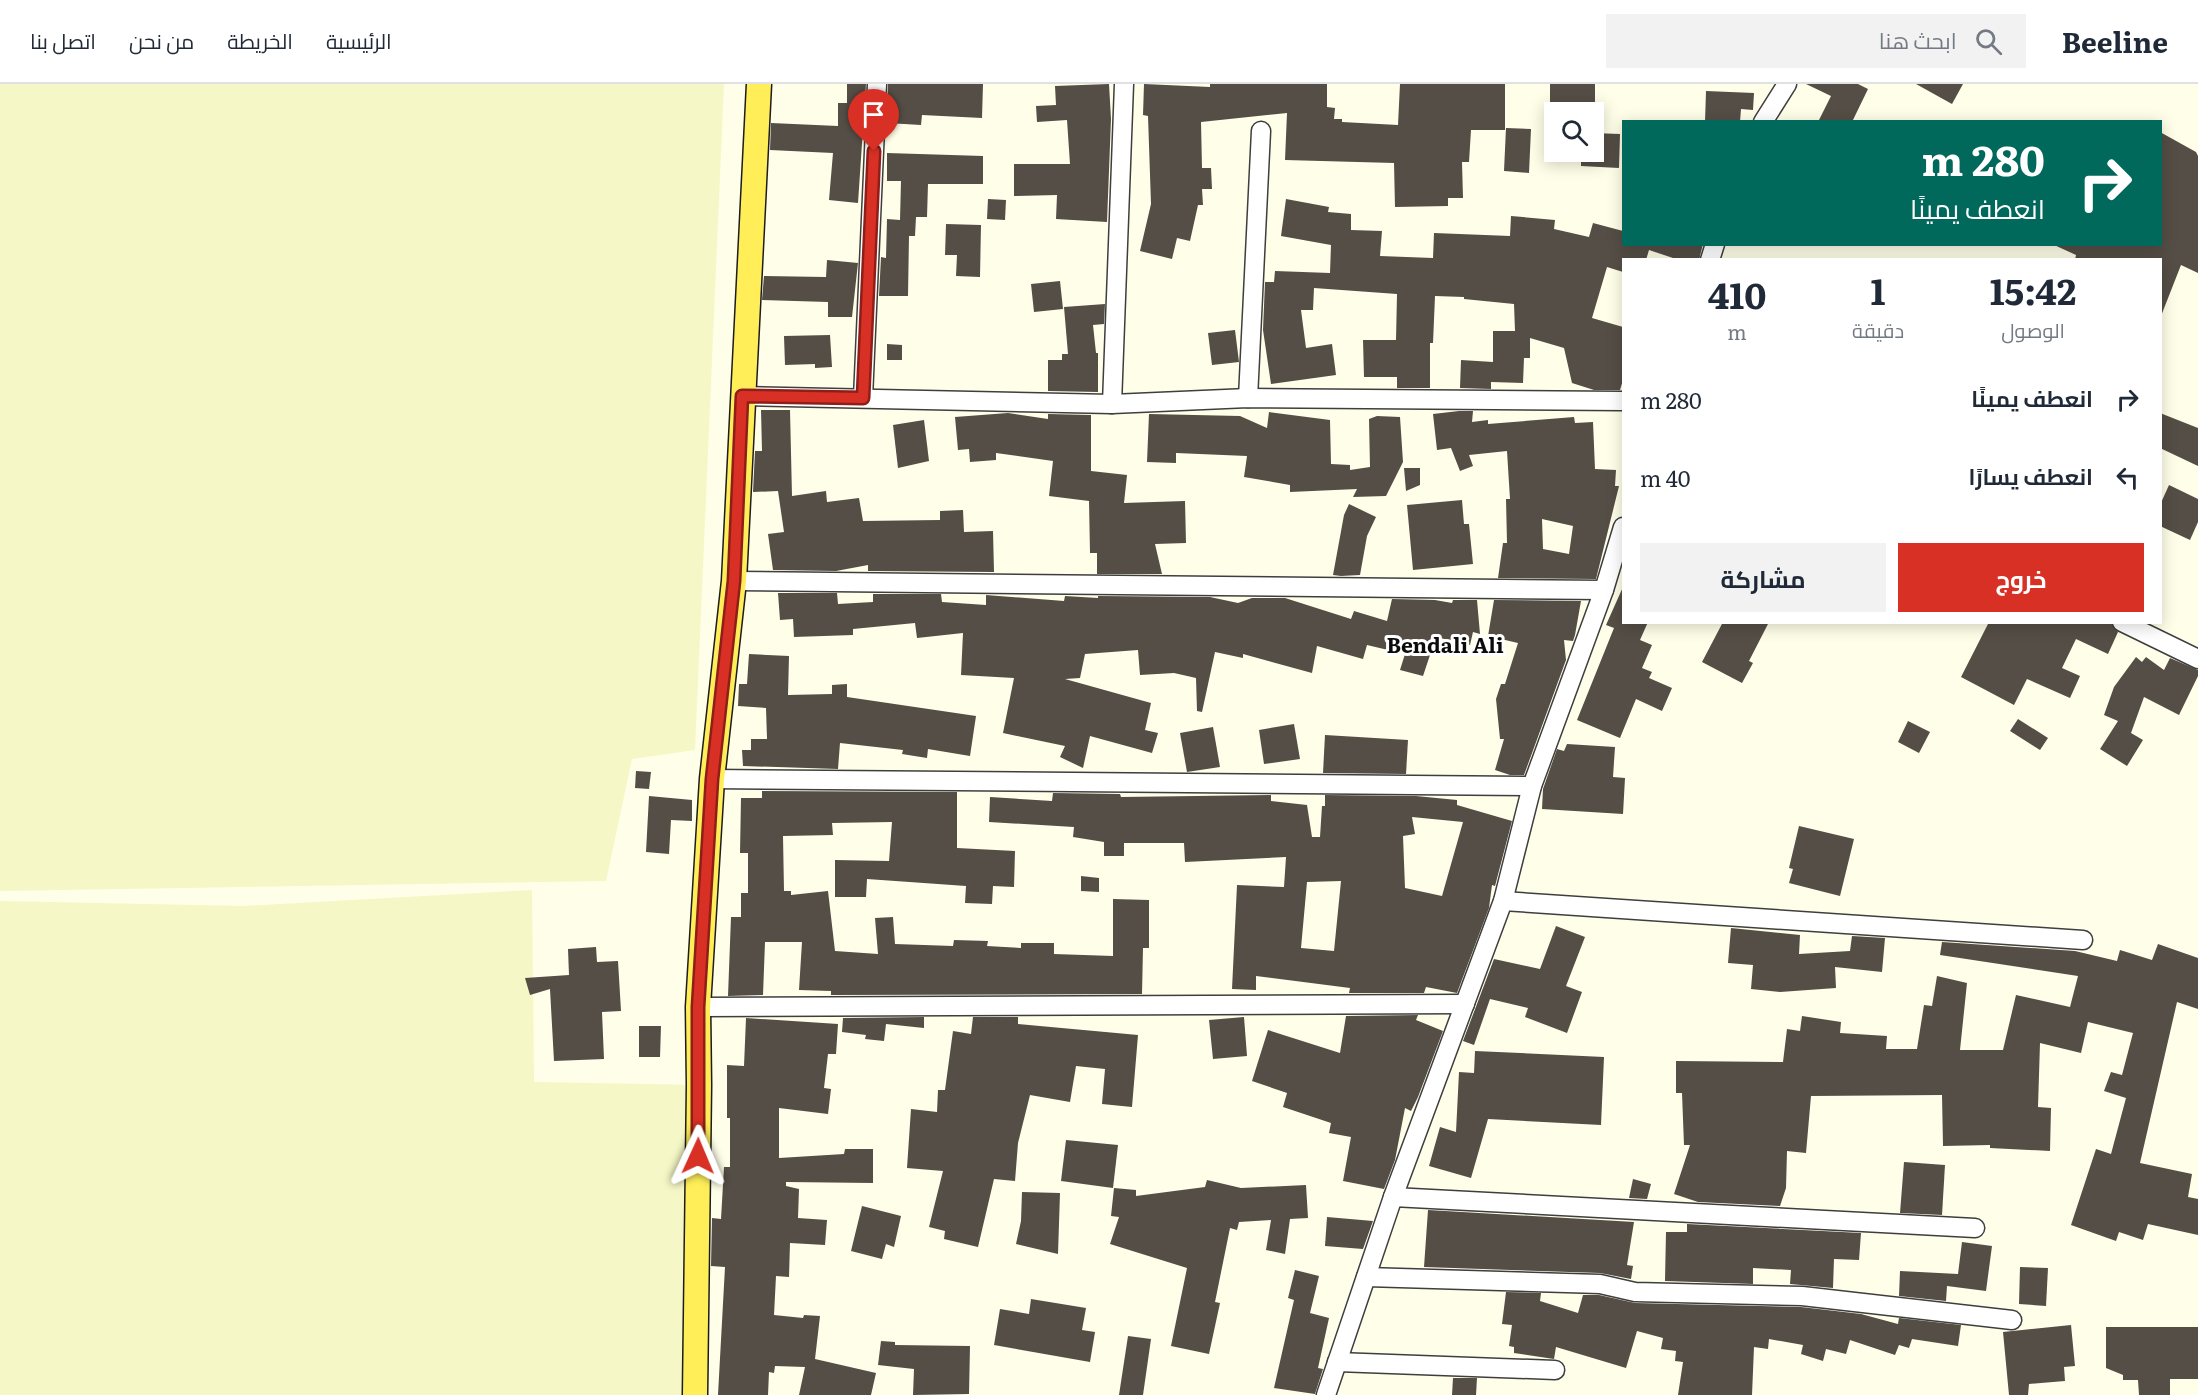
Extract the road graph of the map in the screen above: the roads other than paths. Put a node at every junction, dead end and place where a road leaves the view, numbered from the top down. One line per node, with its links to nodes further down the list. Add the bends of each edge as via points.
1 (759, 84): 7 (main road)
2 (877, 84): 8 (street)
3 (1124, 84): 11 (street)
4 (1787, 84): 5 (street)
5 (1764, 120)
6 (1261, 131): 9 (street)
7 (742, 396): 8 (street); 13 (main road)
8 (863, 398): 11 (street)
9 (1248, 398): 10 (street); 11 (street)
10 (1622, 401)
11 (1112, 404)
12 (1622, 530): 14 (street)
13 (734, 581): 14 (street); 17 (main road)
14 (1604, 590): 18 (street)
15 (2126, 624): 16 (street)
16 (2198, 659)
17 (712, 779): 18 (street); 22 (main road)
18 (1532, 786): 19 (street)
19 (1503, 901): 20 (street); 21 (street)
20 (2083, 940)
21 (1465, 1004): 22 (street); 23 (street)
22 (698, 1007): 29 (main road)
23 (1393, 1197): 24 (street); 25 (street)
24 (1975, 1228)
25 (1366, 1277): 26 (street, via 1600,1284 1635,1292 1802,1296); 27 (street)
26 (2012, 1320)
27 (1337, 1362): 28 (street); 30 (street)
28 (1555, 1370)
29 (695, 1395)
30 (1326, 1395)

